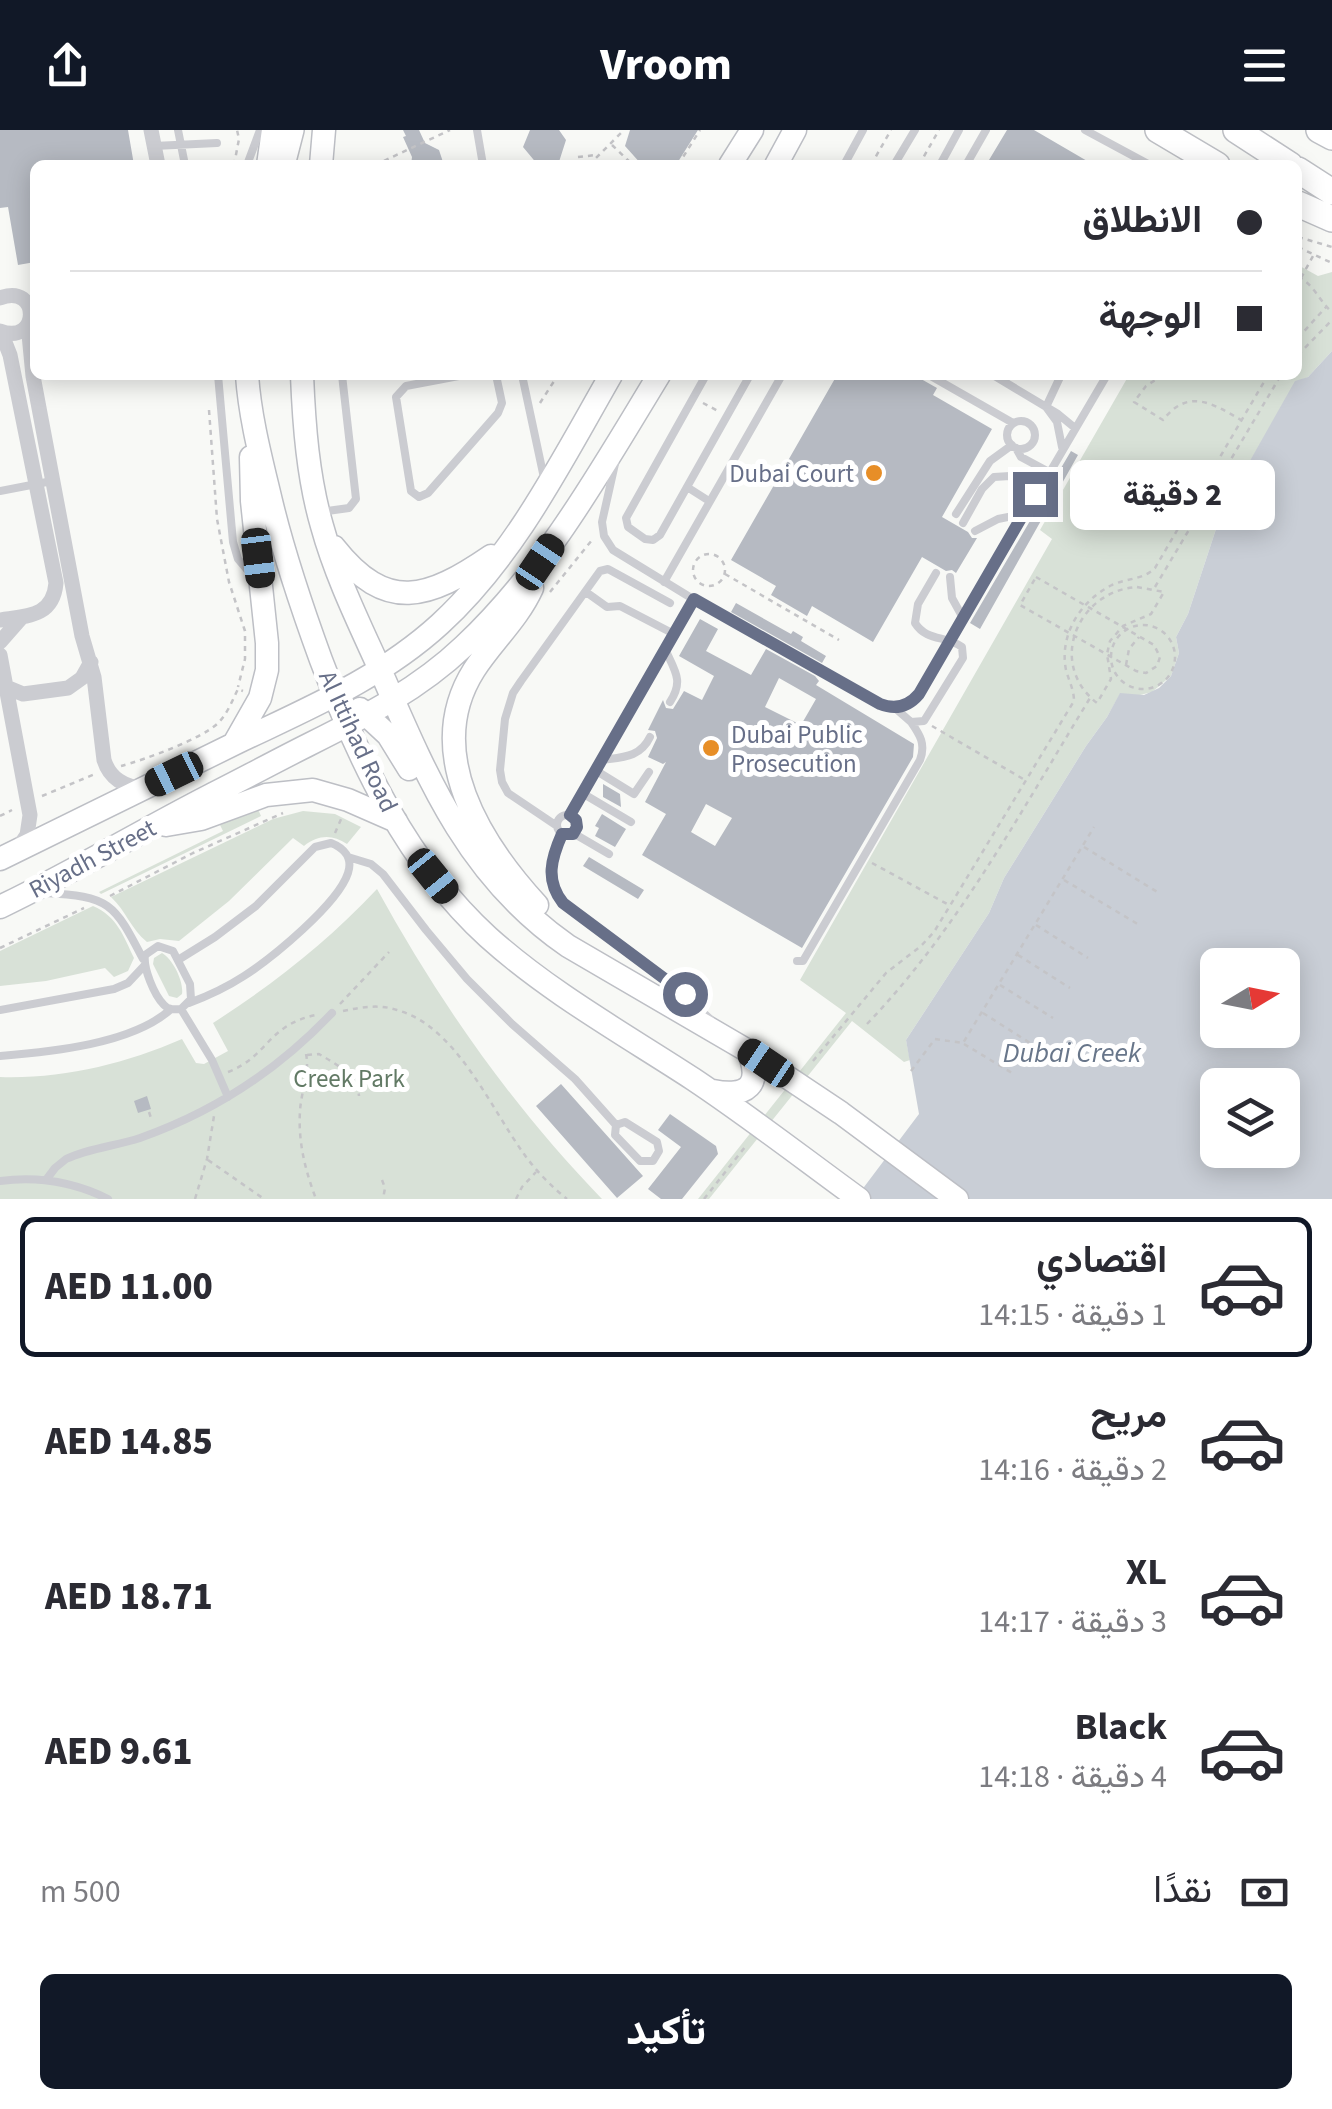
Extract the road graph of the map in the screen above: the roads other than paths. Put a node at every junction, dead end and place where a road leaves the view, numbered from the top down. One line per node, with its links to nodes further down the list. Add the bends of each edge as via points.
1 (178, 130): 19 (lane)
2 (260, 130): 21 (lane)
3 (273, 130): 22 (main road)
4 (290, 130): 23 (main road)
5 (324, 130): 24 (main road)
6 (477, 130): 25 (lane)
7 (752, 130): 26 (main road)
8 (863, 130): 27 (lane)
9 (960, 130): 29 (lane)
10 (1085, 130): 31 (lane)
11 (1158, 130): 32 (main road)
12 (1236, 130): 33 (main road)
13 (1318, 130): 16 (main road)
14 (913, 131): 28 (lane)
15 (983, 132): 30 (lane)
16 (1332, 137)
17 (153, 138): 19 (lane)
18 (217, 142): 19 (lane)
19 (180, 143): 20 (lane)
20 (184, 160)
21 (249, 160)
22 (269, 160)
23 (283, 160)
24 (321, 160)
25 (482, 160)
26 (733, 160)
27 (847, 160)
28 (897, 160)
29 (943, 160)
30 (969, 160)
31 (1141, 160)
32 (1209, 160)
33 (1282, 160)
34 (1302, 173): 35 (main road)
35 (1332, 192)
36 (1302, 206): 37 (main road)
37 (1332, 219)
38 (0, 298): 39 (street, via 13,294)
39 (30, 301)
40 (30, 322): 41 (street, via 13,334)
41 (0, 331): 63 (street, via 11,384)
42 (32, 380): 63 (street)
43 (218, 380): 84 (lane, via 233,542 238,559)
44 (247, 380): 60 (main road, Al Ittihad Road)
45 (302, 380): 76 (main road, Al Ittihad Road)
46 (342, 380): 76 (lane, via 356,500)
47 (438, 380): 48 (lane, via 406,386 396,397 411,491 419,497 498,414)
48 (497, 380)
49 (523, 380): 70 (lane)
50 (608, 380): 70 (main road, Riyadh Street)
51 (656, 380): 65 (main road, Riyadh Street)
52 (703, 380): 69 (lane, via 628,514 628,527 657,538)
53 (747, 380): 69 (lane)
54 (779, 380): 73 (lane)
55 (938, 380): 61 (lane)
56 (1000, 380): 59 (lane)
57 (1059, 380): 59 (lane)
58 (1104, 380): 62 (lane)
59 (1046, 407): 62 (lane); 66 (lane, via 1060,428)
60 (250, 414): 84 (main road); 101 (main road, Al Ittihad Road, via 286,557)
61 (1013, 423): 64 (lane, via 1007,437); 64 (lane, via 1027,421 1036,432 1030,446)
62 (1074, 428): 66 (lane)
63 (37, 445): 68 (street)
64 (1014, 447): 67 (lane); 74 (lane, via 990,460)
65 (614, 450): 80 (main road, Riyadh Street); 83 (lane, via 604,536 613,550)
66 (1062, 450): 67 (lane)
67 (1049, 472): 72 (lane)
68 (44, 482): 71 (lane); 88 (street, via 55,592 46,608); 97 (street)
69 (687, 487): 73 (lane)
70 (546, 489): 79 (main road, Riyadh Street)
71 (0, 491)
72 (1035, 494): 75 (lane); 77 (lane, via 1010,476 994,477)
73 (709, 501): 83 (lane)
74 (956, 514)
75 (1023, 514): 78 (lane); 89 (lane)
76 (320, 520): 79 (main road, via 345,561 395,593 454,580); 98 (main road, Al Ittihad Road)
77 (964, 523)
78 (975, 531)
79 (514, 540): 96 (main road, Riyadh Street, via 441,624)
80 (540, 562): 99 (main road, Riyadh Street, via 464,647); 131 (main road, via 528,596 464,688 455,759 475,820 505,866)
81 (936, 574): 92 (lane, via 915,623 926,635)
82 (950, 577): 89 (lane)
83 (664, 582): 86 (lane)
84 (261, 584): 110 (main road, via 267,670 260,698)
85 (586, 592): 87 (lane, via 604,569); 91 (lane); 120 (lane, via 514,693 503,732 504,788)
86 (694, 599): 91 (lane); 104 (lane)
87 (670, 603)
88 (22, 617): 90 (street); 93 (street)
89 (963, 618): 92 (lane)
90 (0, 620)
91 (674, 634): 94 (lane)
92 (950, 639): 104 (lane, via 919,694); 107 (lane, via 962,647 963,658 924,722)
93 (0, 642)
94 (665, 650): 103 (lane, via 678,682); 111 (lane)
95 (0, 655): 100 (street)
96 (402, 656): 98 (main road, Riyadh Street); 99 (main road, via 403,674)
97 (91, 662): 100 (street, via 68,688 23,694); 114 (street, via 107,769 118,781)
98 (380, 670): 101 (main road, Riyadh Street); 102 (main road, Al Ittihad Road)
99 (418, 686): 102 (main road, Riyadh Street)
100 (6, 687): 123 (street, via 30,825)
101 (334, 697): 105 (main road, Riyadh Street); 106 (main road, Al Ittihad Road)
102 (393, 701): 106 (main road, Riyadh Street); 125 (main road, Al Ittihad Road, via 423,769)
103 (670, 702)
104 (895, 708): 107 (lane)
105 (305, 710): 109 (main road, via 324,718); 110 (main road, Riyadh Street)
106 (358, 720): 109 (main road, Riyadh Street); 117 (main road, Al Ittihad Road, via 363,763); 125 (main road, via 396,746 449,834)
107 (911, 722): 129 (lane, via 923,753 803,961)
108 (650, 737): 111 (lane, via 638,754)
109 (324, 738): 119 (main road, Riyadh Street)
110 (234, 744): 114 (main road, Riyadh Street)
111 (601, 760): 112 (lane)
112 (595, 770): 113 (lane, via 634,794); 115 (lane)
113 (649, 772)
114 (143, 789): 123 (main road, Riyadh Street)
115 (582, 793): 116 (lane); 118 (lane)
116 (570, 815): 120 (lane, via 561,817); 121 (lane, via 577,823)
117 (396, 822): 119 (main road, via 313,790 266,795 201,819); 138 (main road, Al Ittihad Road, via 433,876 501,948)
118 (631, 822)
119 (153, 825): 126 (main road, Riyadh Street)
120 (560, 830): 121 (lane); 135 (lane, via 551,863 558,896 671,982)
121 (573, 834): 122 (lane)
122 (609, 854)
123 (8, 856)
124 (348, 858): 128 (lane, via 331,843 315,846 256,906); 132 (lane, via 345,879 292,940 244,976); 140 (lane, via 383,874 467,979)
125 (476, 858): 131 (main road, Al Ittihad Road, via 542,928)
126 (30, 892): 127 (main road, Riyadh Street); 130 (lane, via 100,901 124,922)
127 (0, 907)
128 (178, 960): 130 (lane, via 158,946); 132 (lane, via 192,989)
129 (797, 960)
130 (144, 963): 132 (lane, via 160,1000); 133 (lane, via 114,989)
131 (597, 963): 135 (main road, Al Ittihad Road)
132 (180, 1007): 137 (lane, via 99,1041); 139 (lane)
133 (0, 1010)
134 (332, 1012): 139 (lane, via 268,1071)
135 (727, 1037): 136 (main road, Al Ittihad Road)
136 (748, 1051): 138 (main road, via 755,1067 750,1084 731,1094); 145 (main road, Al Ittihad Road)
137 (0, 1056)
138 (709, 1090): 144 (main road, Al Ittihad Road)
139 (228, 1097): 141 (lane, via 156,1132 72,1156)
140 (616, 1125): 140 (lane, via 615,1135 636,1159 656,1158 654,1139 625,1122)
141 (46, 1180): 142 (lane); 143 (lane)
142 (0, 1181)
143 (108, 1199)
144 (859, 1199)
145 (957, 1199)

